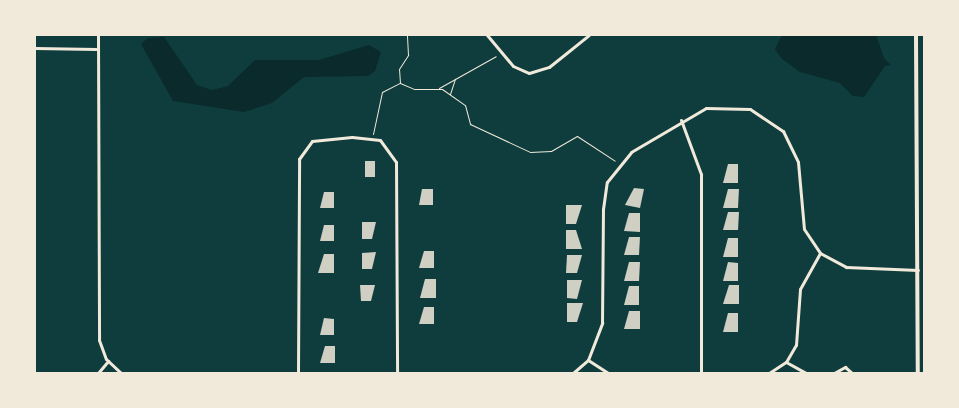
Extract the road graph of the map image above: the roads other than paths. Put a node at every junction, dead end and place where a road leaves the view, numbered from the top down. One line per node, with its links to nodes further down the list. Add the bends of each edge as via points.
1 (98, 35): 6 (street)
2 (486, 35): 3 (street, via 517,69 539,72)
3 (589, 35)
4 (916, 35): 9 (street)
5 (35, 48): 6 (street)
6 (96, 48): 11 (street, via 99,340)
7 (682, 120): 8 (street, via 706,108 731,105 756,111 778,126 797,156 802,223); 10 (street, via 618,163 604,196 602,323); 19 (street, via 701,174)
8 (820, 254): 9 (street, via 846,267); 12 (street, via 800,289 799,330)
9 (918, 270): 24 (street)
10 (588, 360): 17 (street); 18 (street)
11 (108, 361): 13 (street); 14 (street)
12 (786, 362): 20 (street); 21 (street)
13 (98, 373)
14 (121, 373)
15 (298, 373): 16 (street, via 298,165 308,144 332,137 373,138 390,147 396,162)
16 (397, 373)
17 (573, 373)
18 (608, 373)
19 (701, 373)
20 (769, 373)
21 (806, 373)
22 (834, 373): 23 (street, via 845,366)
23 (852, 373)
24 (918, 373)

